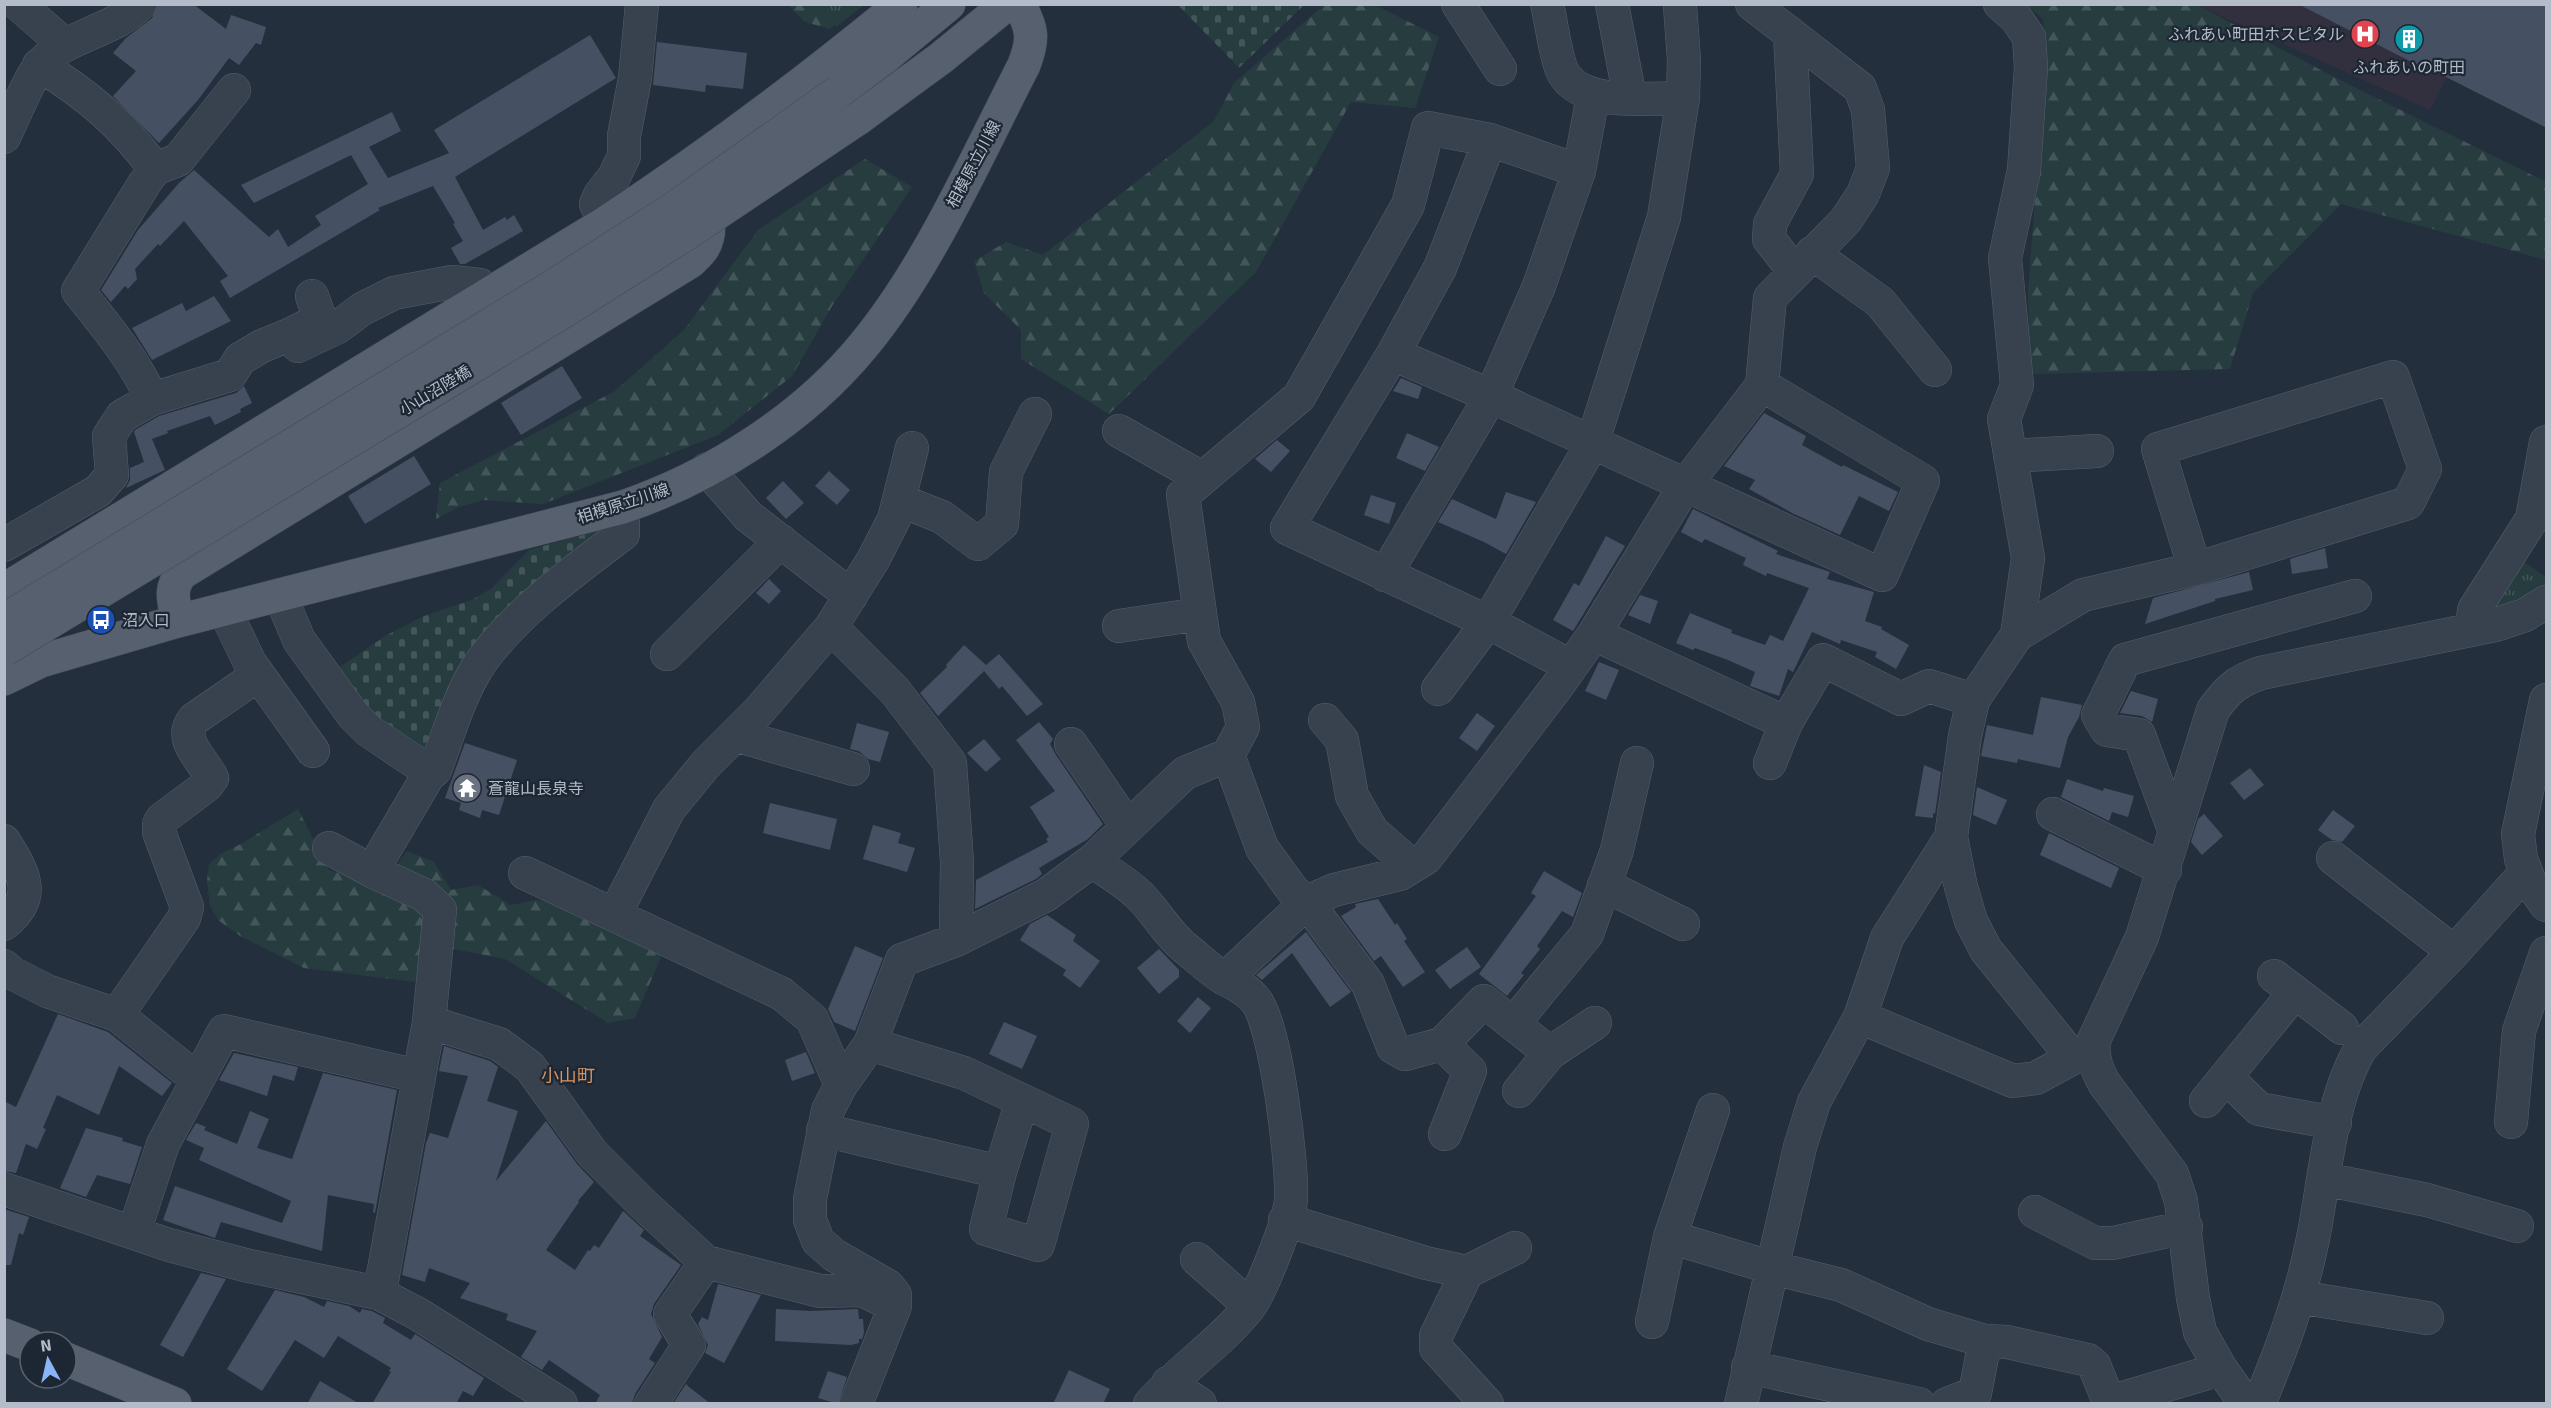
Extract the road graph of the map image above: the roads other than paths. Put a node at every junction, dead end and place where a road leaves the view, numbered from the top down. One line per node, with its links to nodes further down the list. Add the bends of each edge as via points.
1 (18, 4): 15 (street)
2 (140, 4): 15 (street, via 130,14)
3 (642, 4): 27 (street, via 624,156 596,204)
4 (901, 4): 26 (main road)
5 (949, 4): 63 (main road, 小山沼陸橋, bridge, via 838,92 670,211)
6 (1007, 4): 71 (main road, 小山沼陸橋, bridge, via 859,118 686,234)
7 (1019, 4): 46 (main road, 相模原立川線, via 1032,34 1024,65 936,234 893,304 864,346 813,397 776,426)
8 (1458, 4): 17 (street)
9 (1547, 4): 19 (street, via 1562,69 1572,86)
10 (1611, 4): 20 (street)
11 (2000, 4): 45 (street, via 2029,37 2031,67 2024,170 2005,258 2017,385 2004,419)
12 (1755, 5): 14 (street)
13 (1680, 6): 21 (street)
14 (1790, 33): 28 (street, via 1797,174 1770,224 1769,239); 28 (street, via 1860,88 1868,110 1873,168 1863,194 1846,220)
15 (64, 45): 16 (street)
16 (39, 65): 22 (street); 24 (street, via 96,105 130,136)
17 (1500, 69)
18 (234, 90): 24 (street, via 178,160)
19 (1593, 96): 20 (street); 25 (street)
20 (1630, 98): 21 (street)
21 (1683, 98): 41 (street, via 1664,217)
22 (4, 137)
23 (1490, 140): 25 (street); 31 (street, via 1440,268); 47 (street, via 1428,128 1408,205 1299,398)
24 (155, 169): 37 (street, via 78,291 127,353)
25 (1579, 171): 36 (street, via 1539,286)
26 (664, 184): 27 (main road); 44 (main road, via 689,188 703,201 708,215 708,235 703,248 690,262)
27 (605, 223): 30 (main road)
28 (1803, 263): 32 (street, via 1880,302); 34 (street, via 1770,298)
29 (312, 296): 33 (street, via 318,313 316,321 240,359)
30 (486, 297): 33 (street, via 480,285 472,283 437,284 394,293 338,327); 35 (main road)
31 (1393, 354): 36 (street); 54 (street, via 1287,528)
32 (1935, 370)
33 (230, 375): 37 (street)
34 (1762, 385): 48 (street); 48 (street, via 1923,481 1881,575)
35 (334, 390): 44 (main road); 55 (main road)
36 (1491, 396): 41 (street); 54 (street)
37 (152, 399): 52 (street, via 122,416 109,436 112,475 98,491)
38 (1035, 414): 49 (street, via 1006,472 1002,524 978,544 942,517)
39 (1119, 431): 47 (street)
40 (2547, 442): 68 (street, via 2532,519 2474,610)
41 (1592, 444): 48 (street); 65 (street)
42 (912, 448): 49 (street)
43 (2097, 451): 45 (street)
44 (375, 456): 64 (main road, via 182,573 172,592)
45 (2010, 456): 70 (street, via 2028,558)
46 (707, 469): 50 (main road, 相模原立川線); 51 (street, via 748,516)
47 (1202, 478): 62 (street, via 1184,495)
48 (1684, 487): 69 (street)
49 (899, 500): 57 (street, via 894,519)
50 (623, 507): 56 (main road, 相模原立川線); 89 (street, via 623,534 556,584 478,666 435,770)
51 (781, 541): 57 (street); 72 (street)
52 (4, 545)
53 (2195, 569): 53 (street, via 2408,503 2425,469 2392,377 2158,449); 70 (street, via 2083,595)
54 (1385, 575): 65 (street)
55 (4, 590)
56 (280, 595): 61 (main road, 相模原立川線); 89 (street, via 299,640 353,715)
57 (851, 596): 67 (street)
58 (2355, 596): 92 (street, via 2124,660 2098,715 2107,730 2139,735)
59 (2547, 602): 68 (street, via 2525,615)
60 (4, 603): 73 (street)
61 (224, 609): 64 (main road, 相模原立川線); 75 (street)
62 (1200, 614): 66 (street); 85 (street, via 1204,641 1238,702 1243,727)
63 (4, 620)
64 (178, 621): 73 (main road, 相模原立川線)
65 (1488, 622): 74 (street); 77 (street)
66 (1119, 626)
67 (831, 627): 82 (street); 109 (street, via 895,691 950,763 957,862)
68 (2472, 628): 92 (street, via 2240,680 2213,710)
69 (1594, 634): 74 (street); 81 (street)
70 (2017, 635): 78 (street)
71 (4, 650)
72 (667, 654)
73 (42, 661): 76 (main road, 相模原立川線)
74 (1570, 666): 98 (street, via 1426,858)
75 (258, 675): 84 (street); 114 (street, via 189,725 188,741 212,778 159,824 187,907 184,918)
76 (4, 679)
77 (1438, 689)
78 (1973, 700): 81 (street, via 1929,686 1901,699 1823,660); 93 (street)
79 (2547, 700): 101 (street, via 2518,834)
80 (1325, 720): 98 (street, via 1342,740 1352,796 1372,831)
81 (1786, 723): 87 (street)
82 (735, 735): 88 (street); 106 (street, via 669,809)
83 (1071, 744): 91 (street)
84 (313, 751)
85 (1228, 755): 91 (street, via 1185,773); 104 (street, via 1262,848 1294,892)
86 (1637, 763): 103 (street, via 1617,850)
87 (1770, 763)
88 (853, 769)
89 (429, 776): 100 (street)
90 (2053, 814): 99 (street)
91 (1128, 827): 97 (street)
92 (2175, 832): 99 (street)
93 (1951, 837): 115 (street, via 1887,939); 123 (street, via 1971,921 1986,950)
94 (4, 841): 107 (street, via 26,886 24,901)
95 (329, 848): 100 (street)
96 (2333, 858): 110 (street)
97 (1092, 861): 109 (street, via 1046,895); 113 (street, via 1139,896 1170,935)
98 (1412, 866): 104 (street, via 1400,874 1334,890)
99 (2165, 870): 123 (street, via 2142,937 2094,1040)
100 (372, 871): 116 (street, via 424,895 440,910)
101 (2526, 872): 105 (street); 110 (street)
102 (525, 873): 106 (street)
103 (1604, 885): 108 (street); 118 (street, via 1587,934)
104 (1307, 902): 113 (street); 121 (street, via 1368,984 1393,1047 1405,1054)
105 (2547, 906)
106 (615, 914): 126 (street, via 782,994 812,1019)
107 (4, 924)
108 (1683, 924)
109 (956, 940): 120 (street, via 902,960)
110 (2454, 952): 131 (street, via 2361,1048 2350,1067)
111 (2547, 953): 130 (street, via 2519,1031)
112 (4, 966): 114 (street, via 47,991)
113 (1225, 978): 138 (street, via 1257,1001 1269,1029 1290,1152 1291,1202)
114 (117, 1015): 125 (street)
115 (1860, 1017): 123 (street, via 2013,1081 2036,1078); 146 (street, via 1814,1102)
116 (429, 1022): 124 (street); 145 (street, via 499,1044 530,1067 592,1154)
117 (1595, 1023): 122 (street)
118 (1513, 1024): 121 (street, via 1484,1001); 122 (street)
119 (2342, 1028): 131 (street, via 2285,984 2216,1089 2259,1109)
120 (870, 1044): 126 (street); 128 (street, via 964,1073)
121 (1442, 1044): 133 (street, via 1470,1071)
122 (1550, 1053): 127 (street)
123 (2083, 1055): 140 (street, via 2172,1173)
124 (418, 1076): 125 (street, via 224,1031); 148 (street)
125 (197, 1078): 141 (street, via 163,1144)
126 (841, 1085): 132 (street)
127 (1519, 1091)
128 (1022, 1101): 134 (street); 134 (street, via 1072,1124 1038,1245 986,1229)
129 (1713, 1110): 142 (street)
130 (2511, 1122)
131 (2335, 1123): 135 (street)
132 (823, 1130): 134 (street); 150 (street, via 810,1200 810,1220 818,1240 834,1255 888,1286 895,1295)
133 (1445, 1134)
134 (1000, 1172)
135 (2324, 1179): 139 (street, via 2427,1200); 149 (street)
136 (4, 1189): 141 (street)
137 (2036, 1212): 140 (street, via 2095,1243 2113,1243)
138 (1286, 1220): 147 (street); 151 (street)
139 (2517, 1226)
140 (2186, 1227): 157 (street, via 2200,1332)
141 (134, 1232): 148 (street, via 245,1265)
142 (1670, 1237): 146 (street); 153 (street)
143 (1515, 1248): 147 (street)
144 (1197, 1259): 151 (street)
145 (706, 1262): 150 (street, via 820,1291 862,1290); 162 (street, via 670,1314 689,1345)
146 (1773, 1268): 154 (street, via 1841,1285 1928,1324); 156 (street)
147 (1467, 1272): 165 (street, via 1436,1336 1436,1348)
148 (378, 1293): 161 (street)
149 (2299, 1297): 152 (street); 170 (street)
150 (895, 1306): 163 (street)
151 (1250, 1306): 158 (street, via 1215,1344)
152 (2427, 1318)
153 (1652, 1322)
154 (1985, 1341): 159 (street, via 2007,1342 2088,1360 2094,1365); 168 (street, via 1975,1393)
155 (78, 1364): 160 (main road)
156 (1748, 1367): 166 (street); 167 (street)
157 (2221, 1369): 159 (street); 169 (street)
158 (1159, 1393): 164 (street)
159 (2105, 1403)
160 (175, 1404)
161 (561, 1404)
162 (651, 1404)
163 (856, 1404)
164 (1200, 1404)
165 (1487, 1404)
166 (1741, 1404)
167 (1919, 1404)
168 (1947, 1404)
169 (2246, 1404)
170 (2259, 1404)

